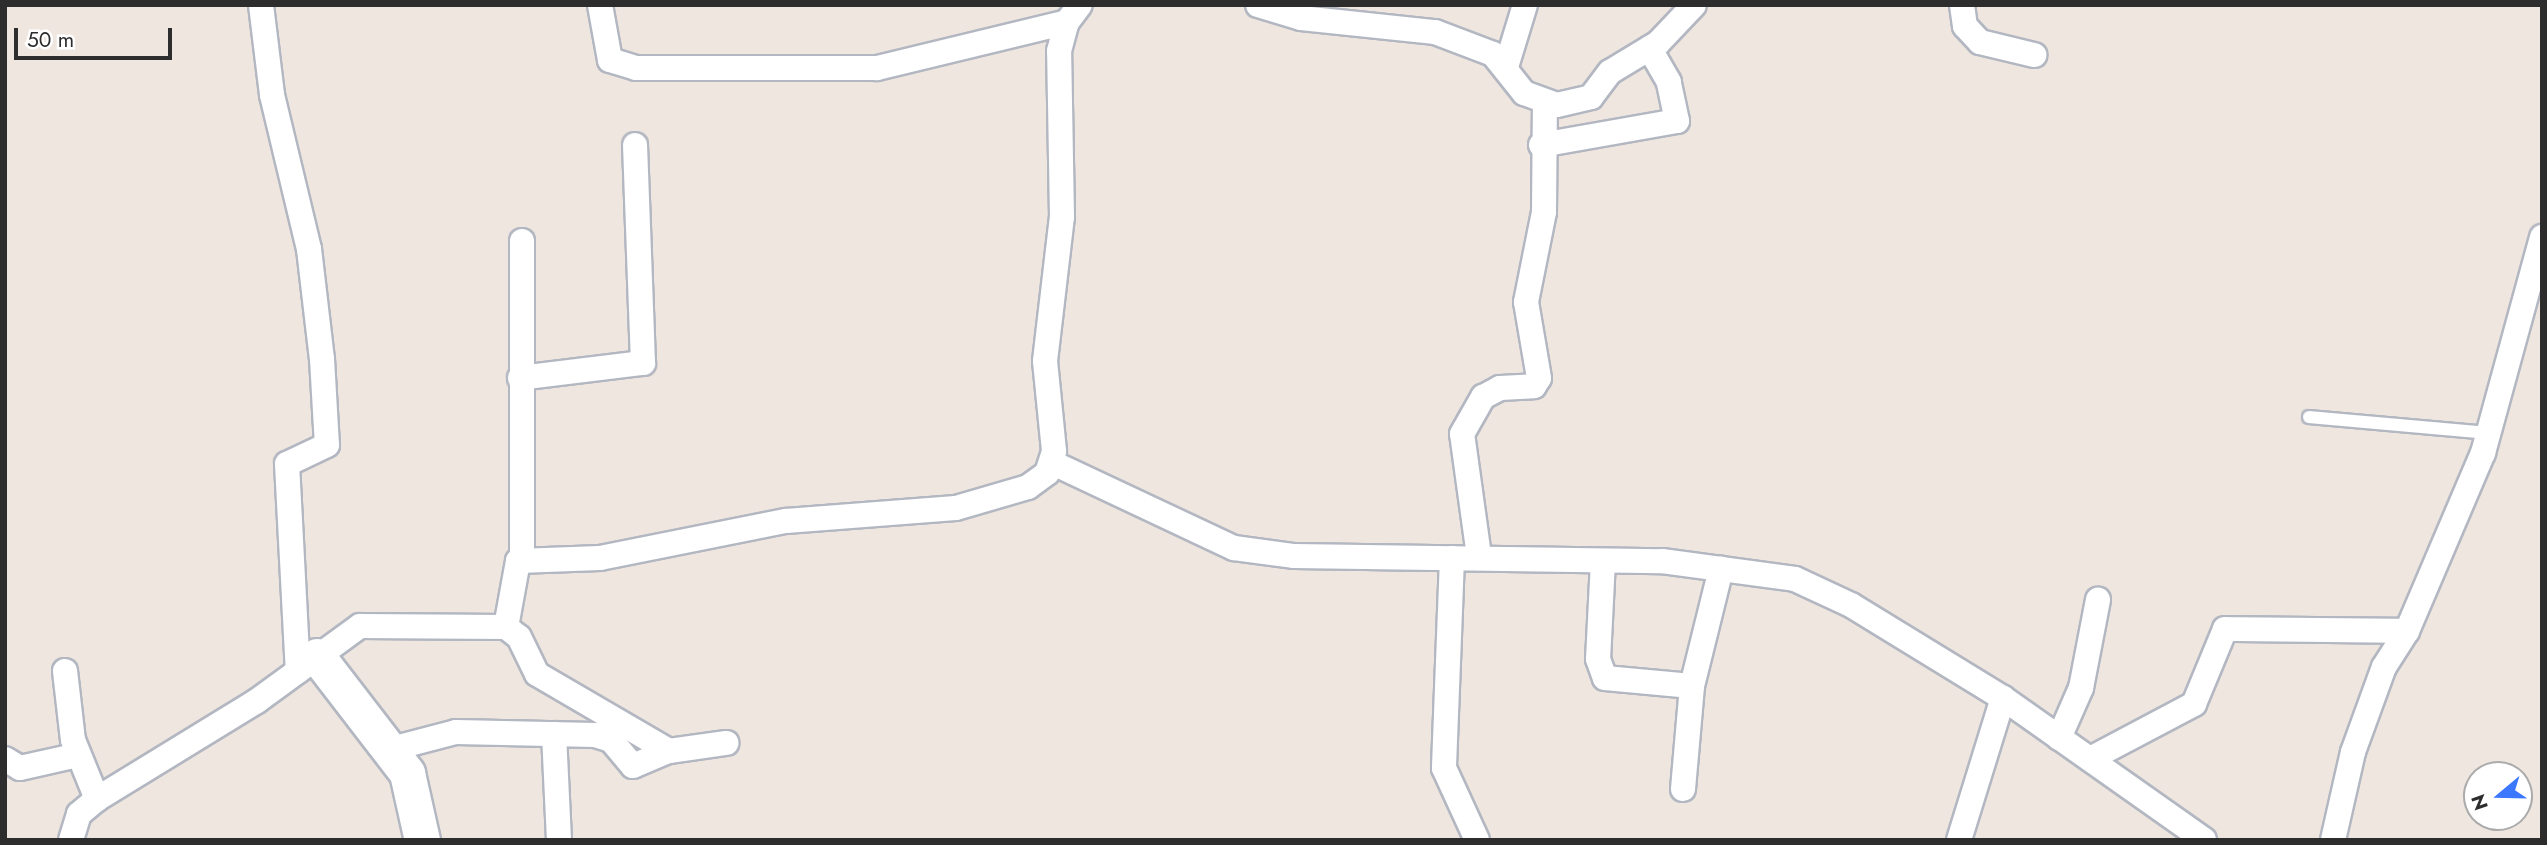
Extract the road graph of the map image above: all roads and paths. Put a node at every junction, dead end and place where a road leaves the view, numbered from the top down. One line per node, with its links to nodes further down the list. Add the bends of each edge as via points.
1 (261, 5): 28 (street, via 272,95 309,249 324,383 327,444 287,464)
2 (600, 5): 7 (street, via 610,60 636,68 877,68)
3 (1258, 5): 10 (street, via 1301,18 1418,28 1480,47)
4 (1525, 5): 10 (street)
5 (1694, 5): 8 (street)
6 (1962, 5): 9 (street, via 1965,26 1980,42)
7 (1074, 13): 19 (street, via 1059,51 1059,259 1045,361)
8 (1649, 48): 11 (street, via 1610,72 1591,97); 13 (street, via 1669,82 1677,121)
9 (2034, 55)
10 (1506, 67): 11 (street, via 1524,93)
11 (1545, 104): 13 (street)
12 (635, 145): 16 (street, via 643,363)
13 (1541, 145): 20 (street, via 1544,212 1526,302 1538,383 1483,397 1462,434)
14 (2542, 237): 18 (street)
15 (522, 241): 16 (street)
16 (520, 378): 22 (street)
17 (2309, 417): 18 (lane)
18 (2488, 433): 27 (street, via 2454,529)
19 (1054, 463): 21 (street, via 1234,548 1294,556); 22 (street, via 1028,487 956,508 786,521 587,560)
20 (1479, 556): 21 (street); 23 (street)
21 (1452, 558): 45 (street, via 1444,768)
22 (522, 560): 26 (street, via 515,566)
23 (1603, 561): 24 (street); 30 (street, via 1598,659 1605,678)
24 (1721, 569): 30 (street); 31 (street, via 1795,579 1851,605)
25 (2098, 600): 33 (street, via 2081,688)
26 (506, 627): 28 (street, via 377,622 360,626); 36 (street, via 519,637 537,674)
27 (2407, 631): 39 (street, via 2225,629 2194,704); 48 (street, via 2379,679)
28 (307, 663): 35 (street); 41 (street)
29 (65, 670): 37 (street)
30 (1692, 686): 40 (street)
31 (2003, 698): 33 (street); 46 (street)
32 (554, 734): 35 (street, via 456,732); 36 (street, via 611,740 633,766); 44 (street)
33 (2059, 738): 39 (street)
34 (726, 743): 36 (street)
35 (391, 749): 43 (street, via 414,790)
36 (669, 751)
37 (78, 755): 38 (street, via 20,768); 41 (street)
38 (5, 759)
39 (2090, 759): 47 (street)
40 (1683, 789)
41 (97, 799): 42 (street, via 79,814)
42 (71, 840)
43 (422, 840)
44 (559, 840)
45 (1477, 840)
46 (1959, 840)
47 (2204, 840)
48 (2333, 840)

